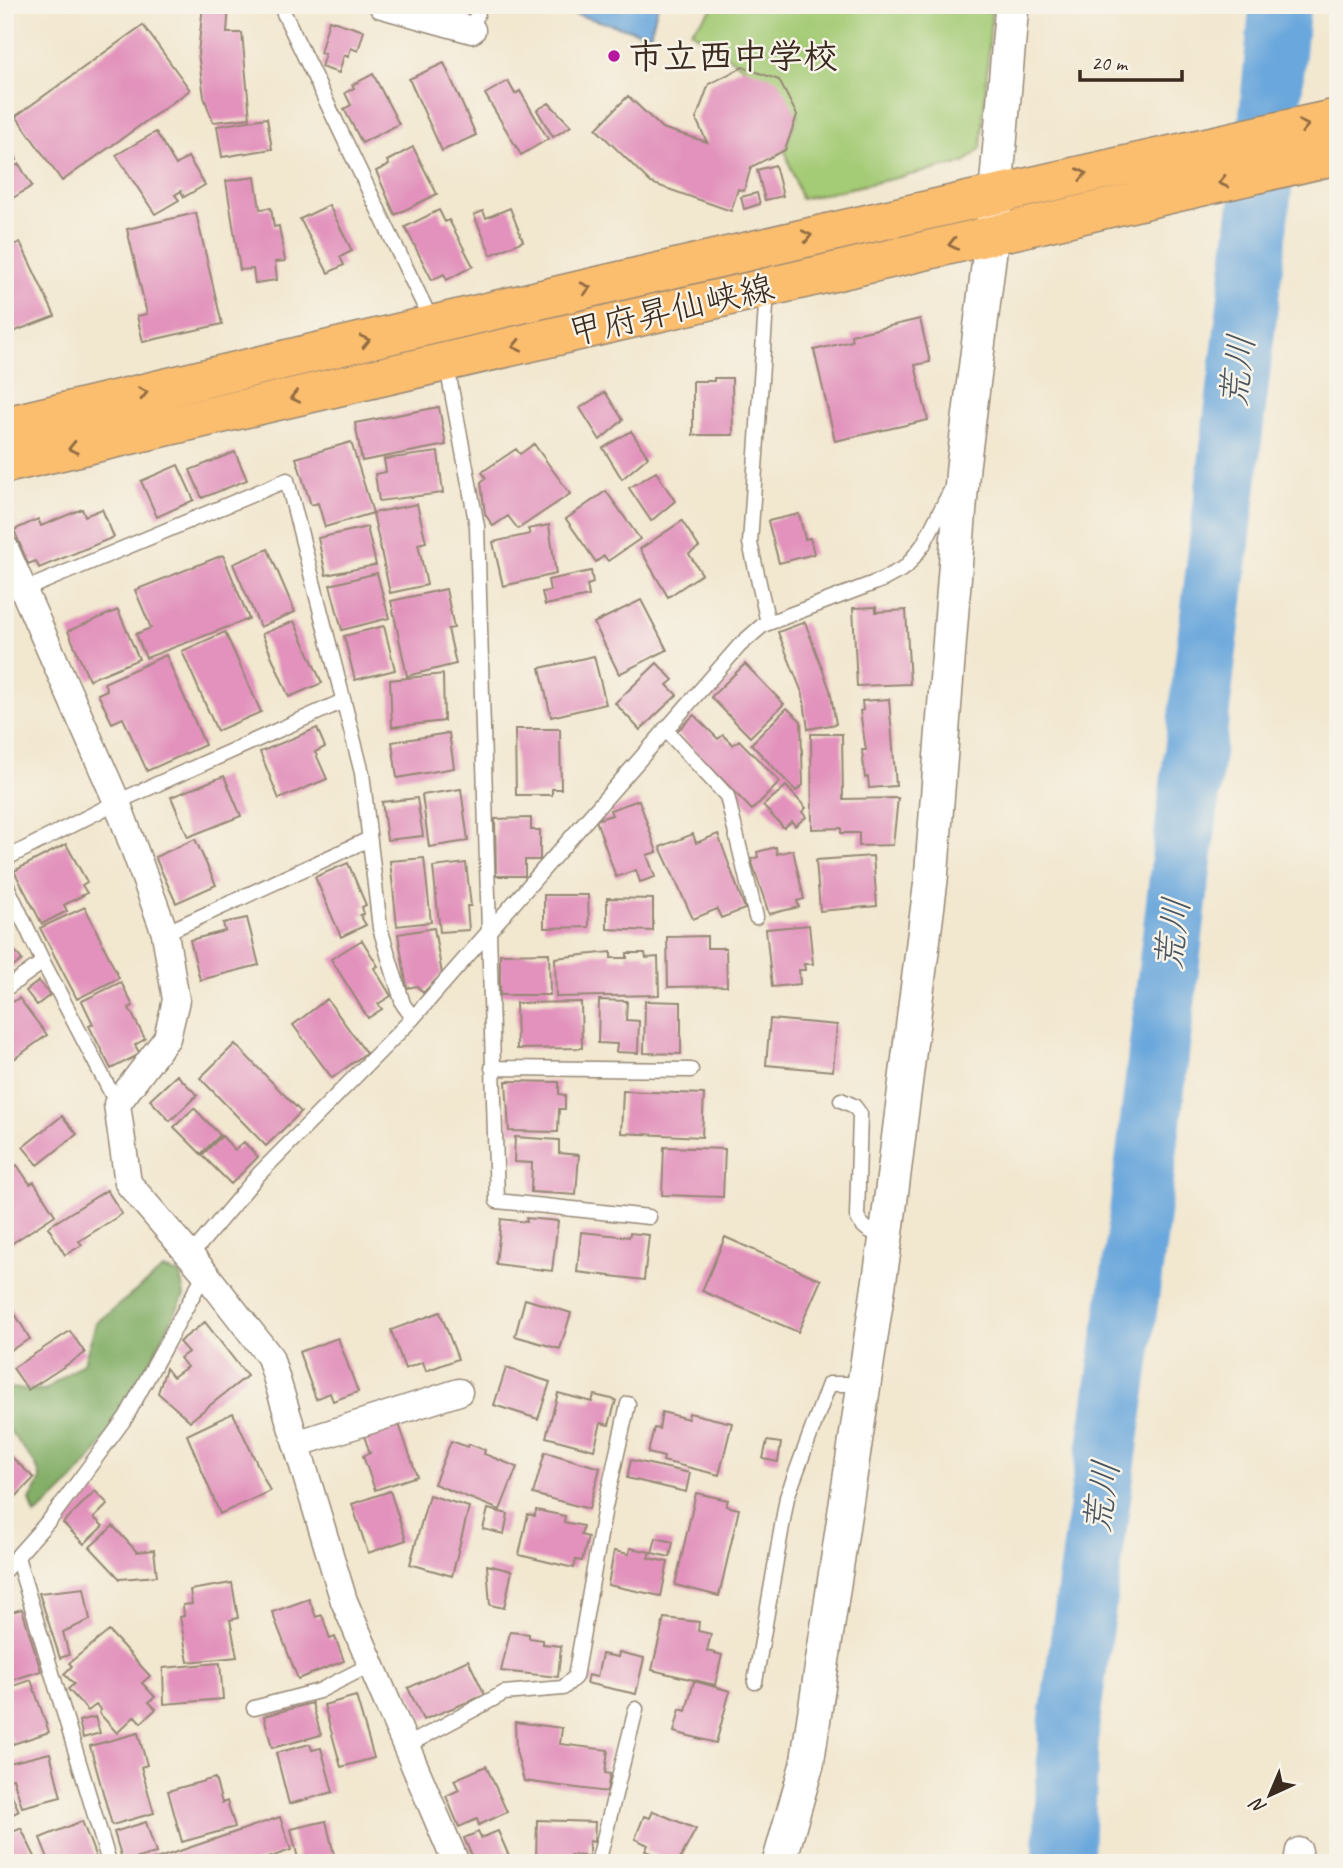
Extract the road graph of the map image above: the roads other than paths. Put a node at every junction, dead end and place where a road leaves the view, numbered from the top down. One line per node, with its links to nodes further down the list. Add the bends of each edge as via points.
1 (280, 5): 10 (lane)
2 (382, 5): 4 (street)
3 (1012, 5): 7 (street)
4 (476, 18)
5 (1338, 118): 7 (main road, 甲府昇仙峡線, one-way to 5)
6 (1338, 155): 8 (main road, 甲府昇仙峡線, one-way to 8)
7 (1005, 191): 8 (street); 10 (main road, 甲府昇仙峡線, one-way to 7, via 638,275)
8 (1006, 232): 9 (main road, 甲府昇仙峡線, one-way to 9); 13 (street)
9 (767, 287): 10 (main road, 甲府昇仙峡線, one-way to 10); 16 (lane, via 750,543)
10 (440, 344): 11 (main road, 甲府昇仙峡線, one-way to 10); 12 (main road, 甲府昇仙峡線, one-way to 12); 25 (lane, via 477,526)
11 (5, 426)
12 (5, 464)
13 (963, 467): 16 (lane, via 923,545 906,567); 34 (street, via 931,880)
14 (5, 548): 15 (street)
15 (26, 589): 17 (lane, via 287,480); 19 (street)
16 (768, 623): 18 (lane, via 740,645)
17 (341, 702): 19 (lane); 20 (lane, via 362,773)
18 (665, 729): 23 (lane, via 727,796); 25 (lane)
19 (117, 802): 21 (lane); 24 (street)
20 (367, 839): 24 (lane); 28 (lane, via 380,928 403,1004)
21 (5, 859)
22 (5, 882): 26 (lane)
23 (756, 917)
24 (164, 933): 32 (street, via 176,1000 167,1038)
25 (487, 933): 28 (lane); 29 (lane)
26 (43, 962): 27 (lane); 32 (lane)
27 (5, 989)
28 (413, 1018): 35 (lane, via 259,1174)
29 (492, 1068): 30 (lane); 33 (lane, via 497,1200)
30 (691, 1070)
31 (841, 1100): 34 (lane, via 860,1114 858,1216 861,1225)
32 (117, 1104): 35 (street, via 128,1183)
33 (649, 1217)
34 (886, 1237): 36 (street)
35 (198, 1264): 39 (street, via 270,1357); 40 (lane, via 126,1417)
36 (864, 1384): 43 (lane, via 829,1384 787,1497); 50 (street, via 807,1764)
37 (459, 1392): 39 (street)
38 (628, 1404): 46 (lane, via 575,1677 563,1688 504,1693)
39 (296, 1444): 42 (street, via 344,1601)
40 (17, 1557): 41 (lane); 47 (lane)
41 (5, 1570)
42 (372, 1664): 44 (lane, via 319,1691); 46 (street)
43 (755, 1682)
44 (254, 1708)
45 (636, 1709): 49 (lane)
46 (408, 1745): 48 (street)
47 (109, 1862)
48 (456, 1863)
49 (598, 1863)
50 (779, 1863)

